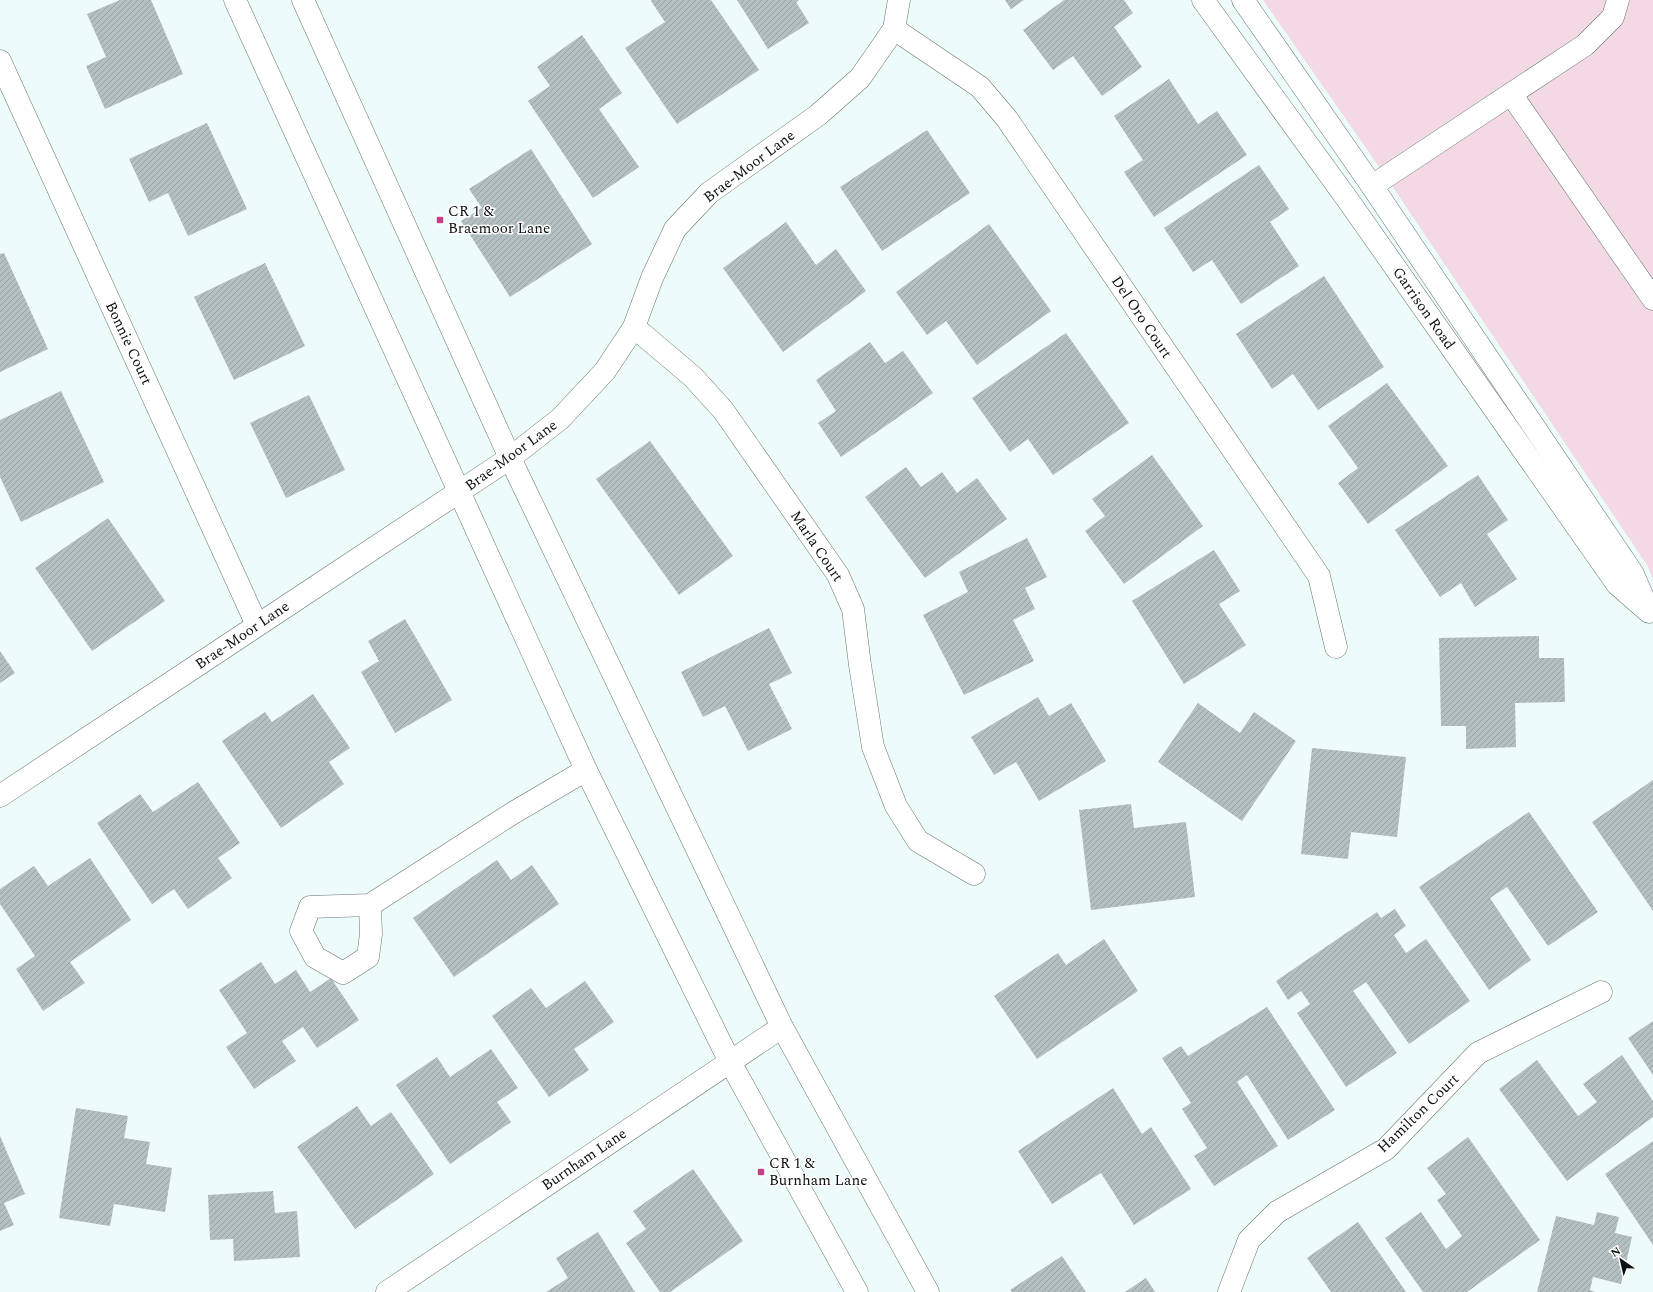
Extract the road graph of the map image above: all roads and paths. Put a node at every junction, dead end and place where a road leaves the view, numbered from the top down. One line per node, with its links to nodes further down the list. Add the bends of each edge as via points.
1 (235, 0): 14 (street)
2 (303, 0): 13 (street)
3 (899, 0): 7 (street, Brae-Moor Lane)
4 (1203, 0): 15 (street, Garrison Road, via 1350,203 1617,584)
5 (1243, 0): 10 (street, Garrison Road)
6 (1618, 0): 9 (street, via 1613,16 1585,45)
7 (894, 28): 12 (street, Brae-Moor Lane, via 860,78 818,115 709,193 675,229 652,278); 17 (street, Del Oro Court, via 980,87 1007,119 1319,576)
8 (0, 61): 16 (street, Bonnie Court)
9 (1511, 94): 10 (street); 11 (street)
10 (1372, 186): 15 (street, Garrison Road, via 1634,574)
11 (1653, 299)
12 (634, 327): 13 (street, Brae-Moor Lane, via 605,372 560,419); 20 (street, Marla Court, via 692,377 723,410 838,575 853,608 873,746 896,806 918,841)
13 (510, 458): 14 (street, Brae-Moor Lane); 23 (street)
14 (459, 492): 16 (street, Brae-Moor Lane); 18 (street)
15 (1652, 613)
16 (257, 624): 19 (street, Brae-Moor Lane)
17 (1336, 647)
18 (586, 770): 21 (street, via 513,813); 24 (street)
19 (0, 796)
20 (974, 874)
21 (370, 905)
22 (1601, 992): 28 (street, Hamilton Court, via 1478,1053 1386,1149 1277,1212 1249,1240)
23 (782, 1027): 24 (street, Burnham Lane); 27 (street)
24 (730, 1062): 25 (street, Burnham Lane); 26 (street)
25 (387, 1292)
26 (856, 1292)
27 (928, 1292)
28 (1229, 1292)

